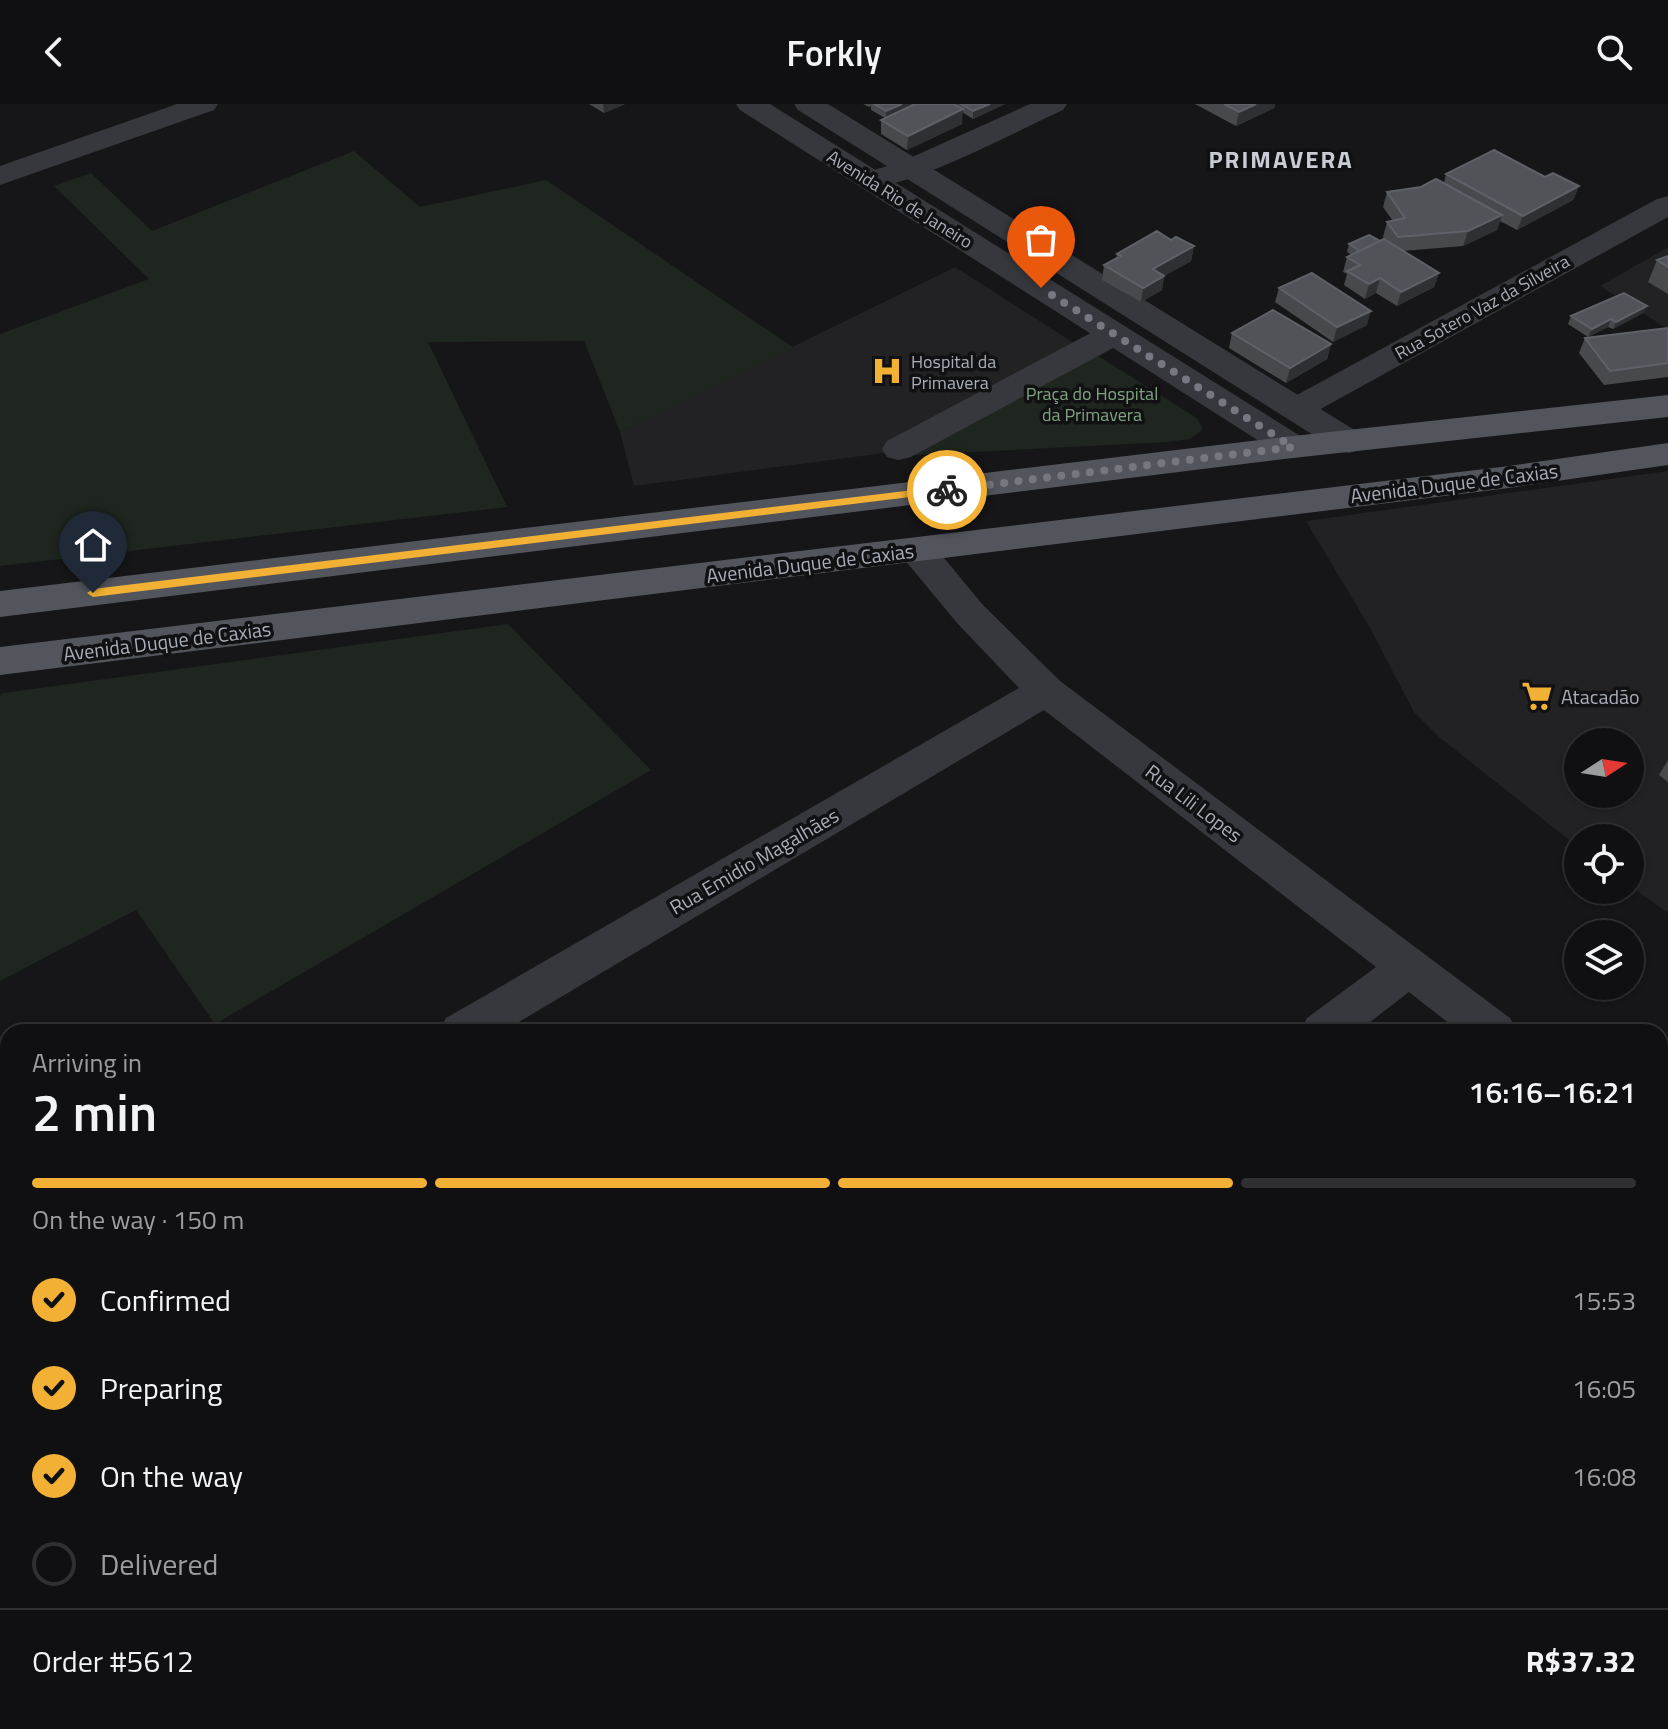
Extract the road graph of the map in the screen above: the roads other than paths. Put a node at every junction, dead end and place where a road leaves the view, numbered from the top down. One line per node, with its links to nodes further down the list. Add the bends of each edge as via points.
1 (204, 104): 6 (street)
2 (750, 104): 7 (street, Avenida Rio de Janeiro)
3 (808, 104): 5 (street, Avenida Rio de Janeiro)
4 (1053, 104): 5 (street)
5 (911, 168): 7 (street); 11 (street, Avenida Rio de Janeiro)
6 (0, 176)
7 (870, 180): 9 (street, Avenida Rio de Janeiro)
8 (1668, 205): 11 (street, Rua Sotero Vaz da Silveira)
9 (1114, 334): 13 (street, Avenida Rio de Janeiro); 14 (street)
10 (1668, 406): 12 (main road)
11 (1296, 409): 12 (street, Avenida Rio de Janeiro)
12 (1349, 442): 13 (main road)
13 (1293, 447): 17 (main road)
14 (899, 449)
15 (1668, 454): 16 (main road, Avenida Duque de Caxias)
16 (917, 550): 18 (main road, Avenida Duque de Caxias); 19 (street, Rua Lili Lopes, via 970,614)
17 (0, 604)
18 (0, 661)
19 (1046, 691): 20 (street, Rua Lili Lopes); 21 (street, Rua Emidio Magalhães)
20 (1409, 967): 22 (street); 23 (street, Rua Lili Lopes)
21 (476, 1024)
22 (1334, 1024)
23 (1484, 1024)

